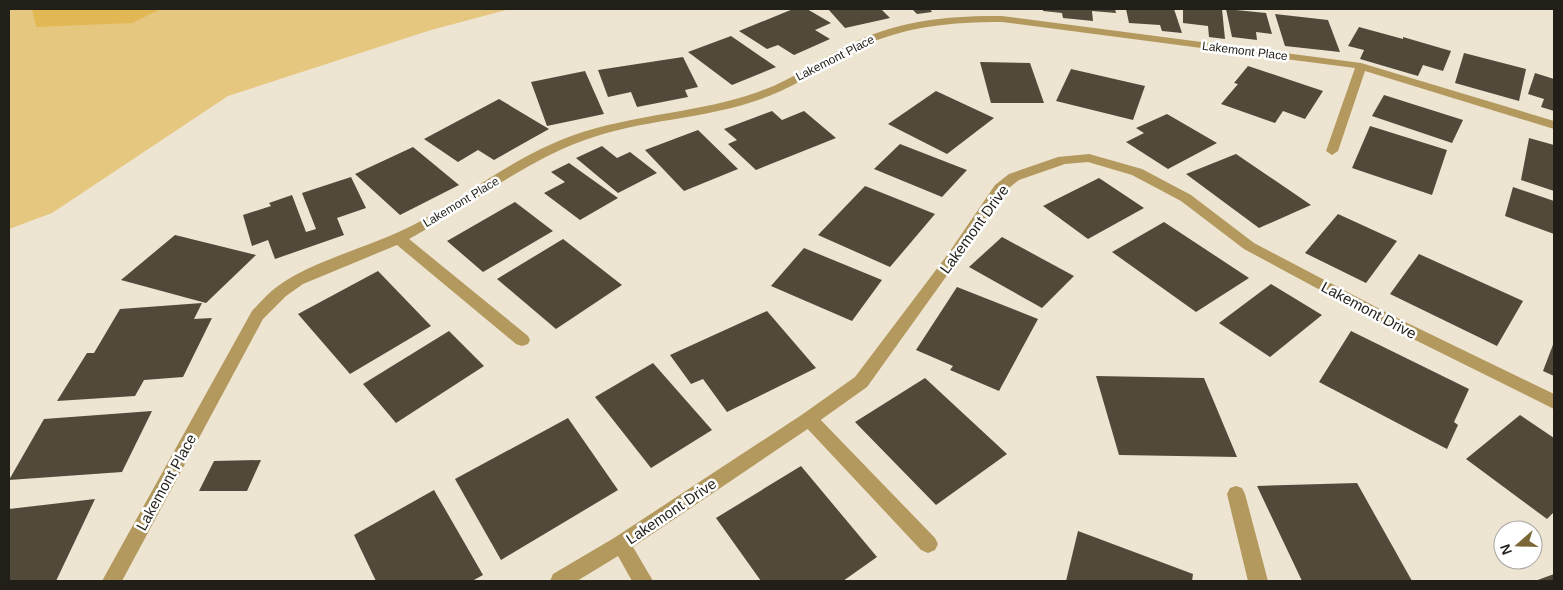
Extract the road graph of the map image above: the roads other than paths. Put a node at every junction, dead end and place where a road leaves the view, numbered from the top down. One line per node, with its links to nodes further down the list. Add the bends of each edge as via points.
1 (1361, 66): 2 (street, Lakemont Place); 3 (street); 4 (street, Lakemont Place, via 1002,19 944,21 896,30 857,44 766,94 726,106 612,127 577,138 536,158)
2 (1554, 125)
3 (1332, 151)
4 (399, 239): 5 (street); 11 (street, Lakemont Place, via 316,272 283,290 258,315)
5 (522, 340)
6 (1554, 402): 7 (street, Lakemont Drive, via 1390,322 1249,246 1186,198 1137,172 1089,158 1063,160 1014,177 1000,188 861,382)
7 (809, 419): 9 (street, Lakemont Drive); 10 (street)
8 (1236, 494): 14 (street)
9 (621, 544): 12 (street, Lakemont Drive); 13 (street)
10 (928, 544)
11 (112, 581)
12 (560, 581)
13 (643, 581)
14 (1258, 581)

